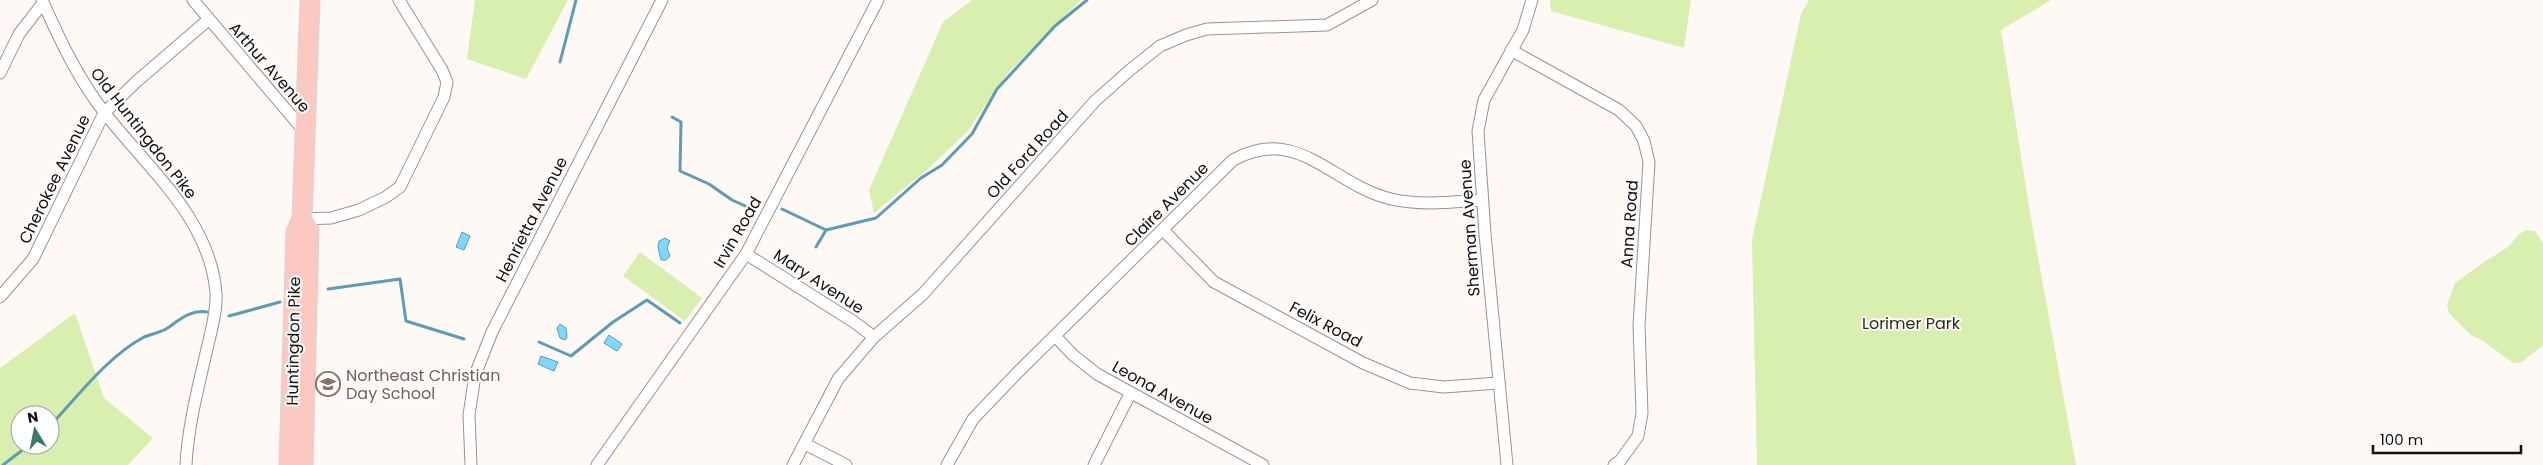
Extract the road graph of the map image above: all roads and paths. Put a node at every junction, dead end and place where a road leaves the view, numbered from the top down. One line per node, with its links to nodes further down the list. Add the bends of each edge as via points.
1 (193, 0): 9 (street, Arthur Avenue)
2 (310, 0): 13 (main road, Huntingdon Pike)
3 (399, 0): 15 (street, via 442,70 447,82 444,97 400,187 359,210 331,218)
4 (662, 0): 27 (street, Henrietta Avenue, via 492,332 475,375 469,415)
5 (878, 0): 17 (street, Irvin Road)
6 (1372, 0): 19 (street, Old Ford Road, via 1327,25 1207,29 1160,46 1095,101 923,294)
7 (1532, 0): 10 (street, Sherman Avenue, via 1523,30)
8 (42, 1): 11 (street); 12 (street, Old Huntingdon Pike, via 73,68)
9 (208, 20): 12 (street, Cherokee Avenue); 13 (street, Arthur Avenue)
10 (1511, 50): 14 (street, Sherman Avenue, via 1484,100 1478,131); 35 (street, Anna Road, via 1619,110 1636,126 1649,162 1639,326 1642,415 1638,436)
11 (0, 73)
12 (104, 113): 18 (street, Cherokee Avenue, via 32,259); 24 (street, Old Huntingdon Pike, via 170,187 192,222 209,260 216,293 214,315 187,440)
13 (305, 132): 15 (main road, Huntingdon Pike)
14 (1482, 200): 16 (street, Claire Avenue, via 1438,203 1390,198 1367,190 1298,152 1272,147 1247,152 1233,160); 21 (street, Sherman Avenue)
15 (302, 219): 25 (main road, Huntingdon Pike, via 296,232); 26 (main road, Huntingdon Pike, via 309,230)
16 (1163, 230): 20 (street, Claire Avenue); 21 (street, Felix Road, via 1214,282 1363,363 1410,383 1444,387)
17 (746, 254): 19 (street, Mary Avenue); 28 (street, Irvin Road)
18 (0, 297)
19 (874, 337): 23 (street, Old Ford Road, via 838,378)
20 (1056, 337): 22 (street, Leona Avenue, via 1097,374); 31 (street, Claire Avenue, via 973,419)
21 (1498, 383): 34 (street, Sherman Avenue)
22 (1130, 394): 32 (street); 33 (street, Leona Avenue)
23 (805, 444): 29 (street, Old Ford Road); 30 (street)
24 (186, 465)
25 (288, 465)
26 (303, 465)
27 (471, 465)
28 (597, 465)
29 (793, 465)
30 (846, 465)
31 (947, 465)
32 (1094, 465)
33 (1263, 465)
34 (1507, 465)
35 (1614, 465)

